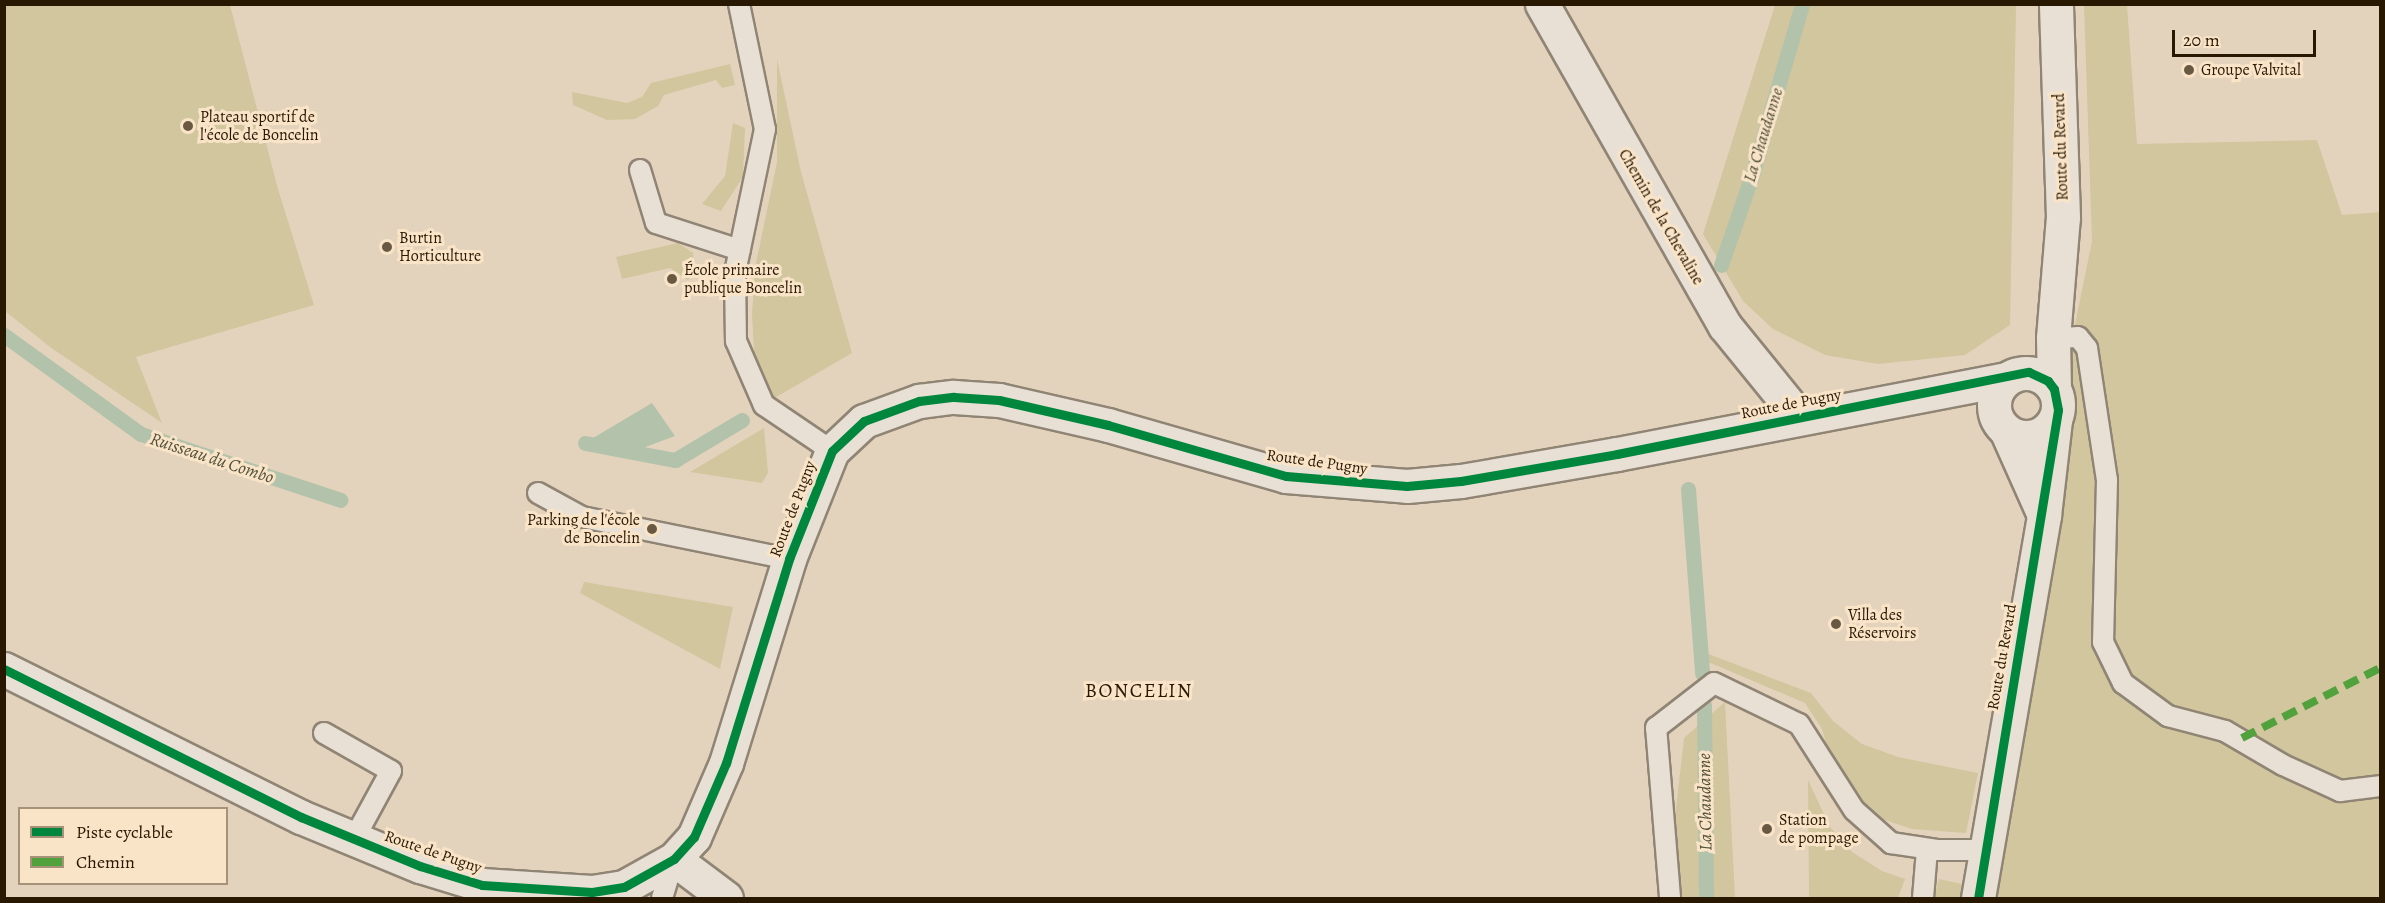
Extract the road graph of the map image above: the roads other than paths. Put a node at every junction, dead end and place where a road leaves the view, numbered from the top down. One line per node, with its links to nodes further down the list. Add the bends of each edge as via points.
1 (739, 4): 5 (lane, via 765,129)
2 (1542, 4): 11 (street, Chemin de la Chevaline, via 1725,326)
3 (2056, 4): 6 (street, Route du Revard, via 2063,217)
4 (640, 170): 5 (lane, via 656,223)
5 (740, 250): 13 (lane, via 735,272 736,341 764,405)
6 (2058, 290): 7 (street, Route du Revard); 8 (street, Route du Revard)
7 (2053, 338): 10 (street, Route du Revard); 19 (lane, via 2078,337 2086,348 2107,480 2103,642 2123,683 2168,716 2234,734 2283,765 2340,791)
8 (2007, 378): 9 (street, Route de Pugny); 10 (street, via 2029,372 2048,381); 12 (street, via 1994,397)
9 (1937, 393): 11 (street, Route de Pugny); 12 (street)
10 (2054, 405): 12 (street, via 2048,429 2028,438); 15 (street, Route du Revard)
11 (1799, 417): 13 (street, Route de Pugny, via 1617,454 1461,481 1407,486 1286,476 1108,425 999,400 919,401 864,421)
12 (2001, 425): 15 (street)
13 (832, 451): 16 (street, Route de Pugny)
14 (538, 493): 16 (lane, via 582,517)
15 (2044, 515): 22 (street, Route du Revard)
16 (789, 559): 23 (street, Route de Pugny, via 726,763 694,837)
17 (4, 669): 20 (street, Route de Pugny, via 301,817)
18 (324, 733): 20 (lane, via 391,771)
19 (2380, 786)
20 (354, 839): 23 (street, Route de Pugny, via 420,866 482,885 539,891 592,892 624,887)
21 (1927, 849): 22 (lane); 24 (lane, via 1891,843 1854,810 1798,724 1714,683 1656,728); 27 (lane)
22 (1984, 850): 28 (street, Route du Revard)
23 (674, 859): 25 (lane); 26 (street)
24 (1670, 897)
25 (662, 898)
26 (726, 898)
27 (1923, 898)
28 (1978, 898)

